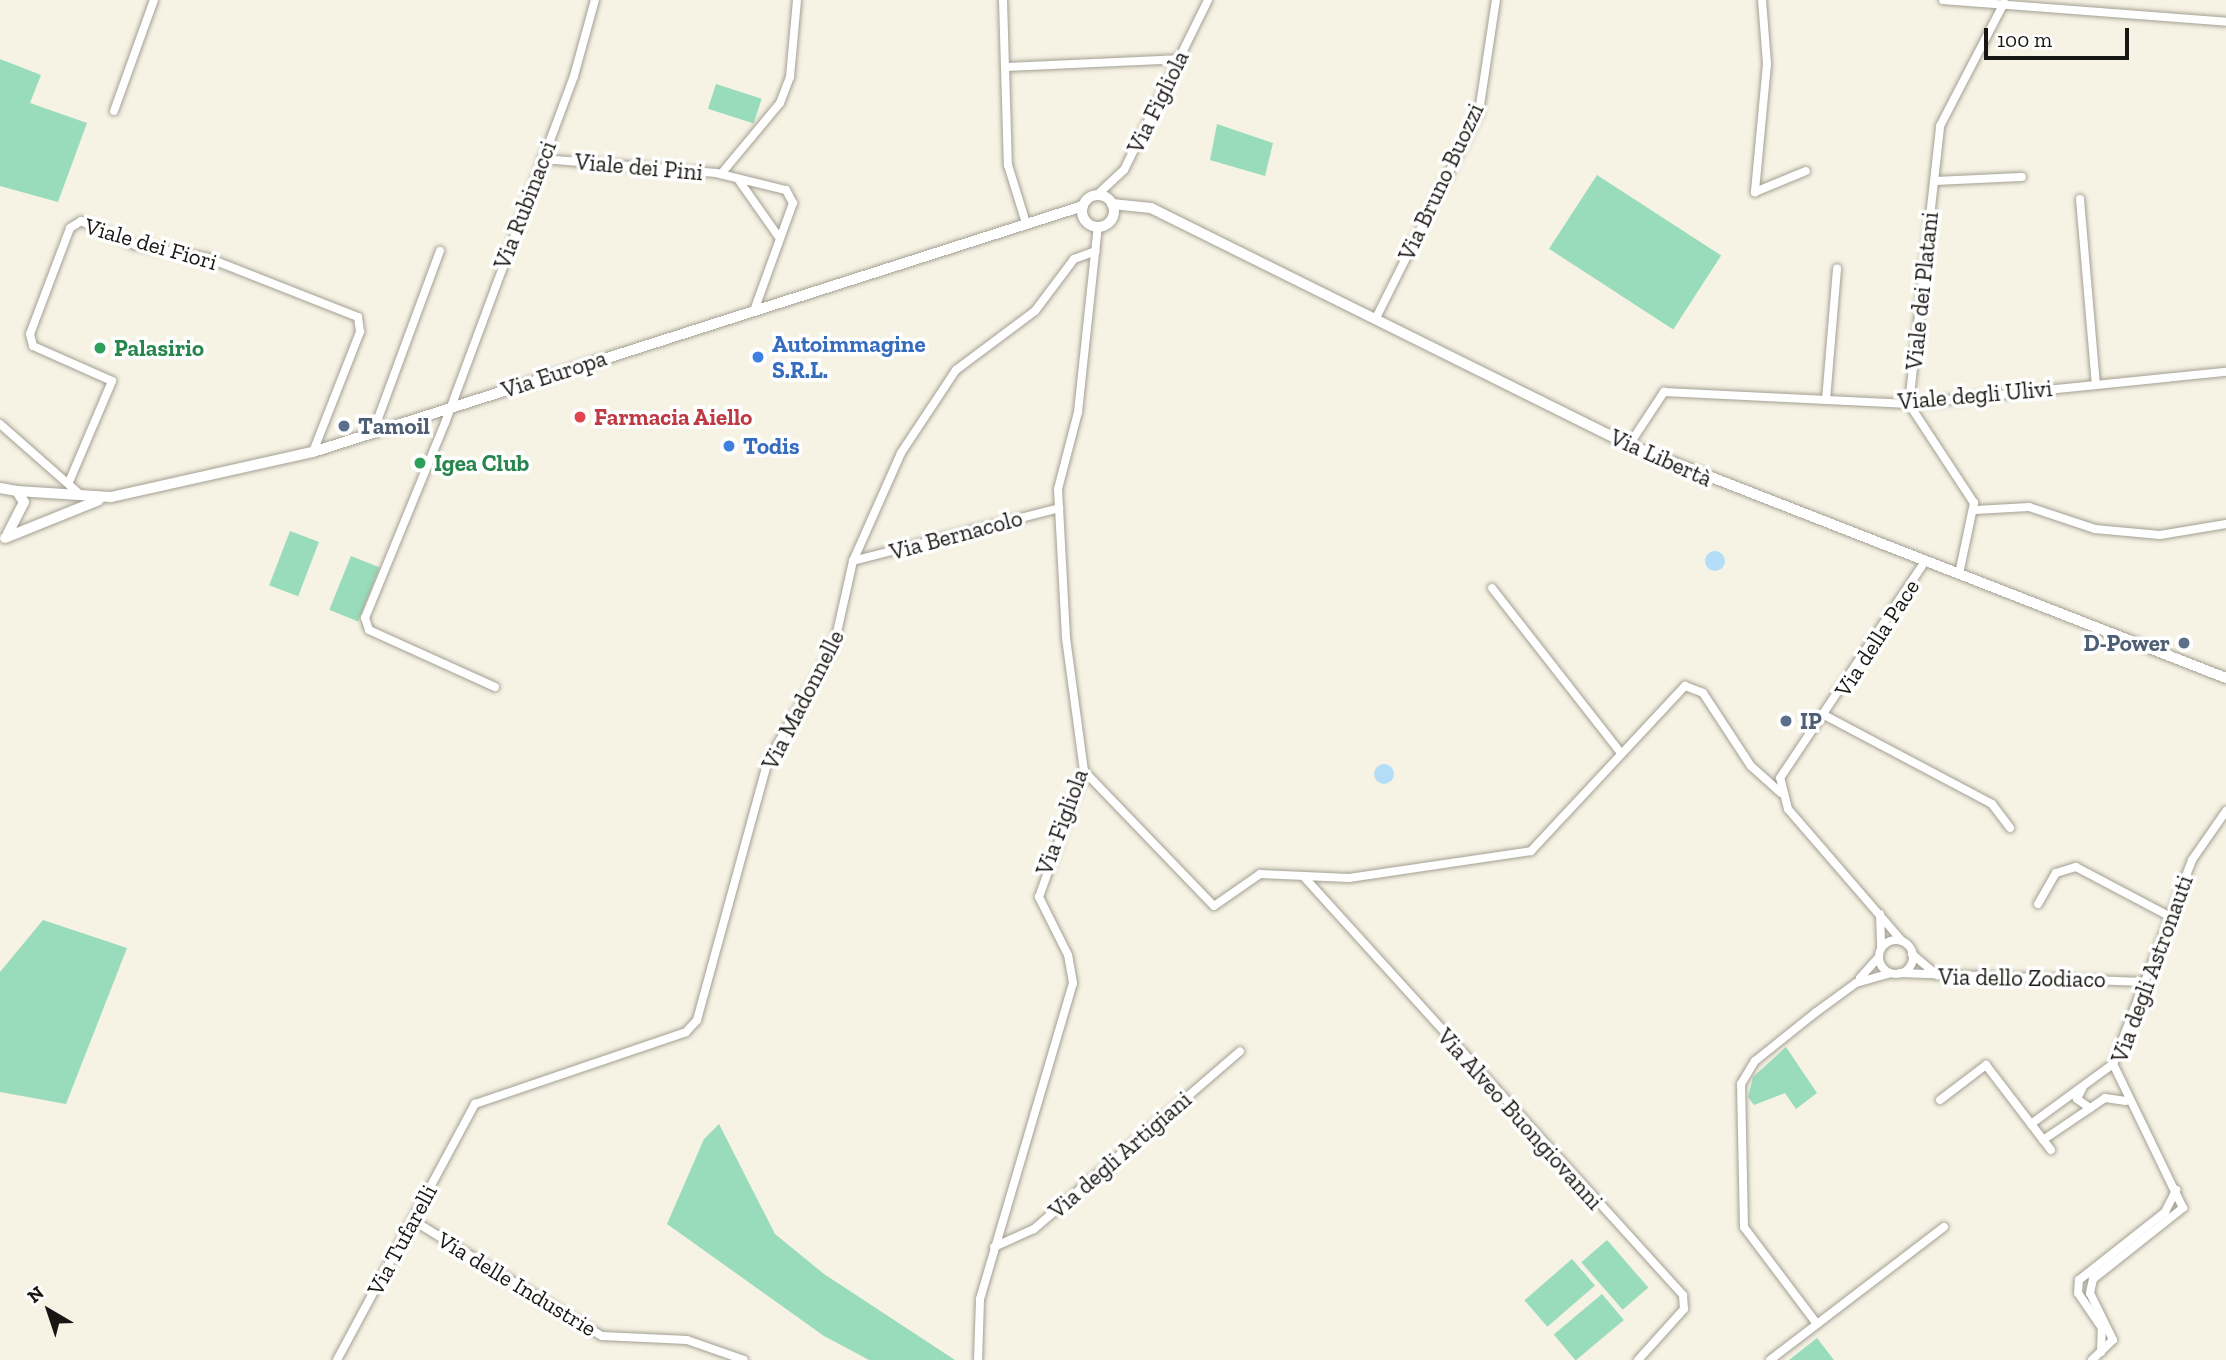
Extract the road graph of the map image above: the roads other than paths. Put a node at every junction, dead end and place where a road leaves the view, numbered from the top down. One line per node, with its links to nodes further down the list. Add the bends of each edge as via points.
1 (154, 0): 13 (street)
2 (594, 0): 14 (street, Via Rubinacci)
3 (797, 0): 16 (street, via 790,77 780,103)
4 (1003, 0): 12 (street)
5 (1208, 0): 11 (street, Via Figliola)
6 (1496, 0): 31 (street, Via Bruno Buozzi, via 1479,112)
7 (1762, 0): 15 (street, via 1767,64 1755,192)
8 (1943, 0): 9 (street)
9 (2004, 3): 10 (street); 19 (street, Viale dei Platani, via 1969,75 1954,90 1940,126)
10 (2226, 22)
11 (1179, 59): 12 (street); 20 (street, Via Figliola, via 1124,170)
12 (1005, 67): 24 (street, via 1008,165)
13 (114, 111)
14 (542, 159): 16 (street, Viale dei Pini); 36 (street, Via Rubinacci)
15 (1806, 171)
16 (721, 174): 17 (street, Viale dei Pini)
17 (735, 177): 26 (street, Viale dei Pini); 26 (street, Viale dei Pini, via 792,196)
18 (2022, 177): 19 (street)
19 (1934, 181): 35 (street, Viale dei Platani)
20 (1097, 195): 22 (street); 23 (street)
21 (2080, 199): 33 (street)
22 (1112, 204): 25 (street, via 1111,219); 31 (street, Via Libertà, via 1151,208)
23 (1083, 206): 24 (street, Via Europa); 25 (street, via 1085,220)
24 (1026, 223): 30 (street, Via Europa)
25 (1098, 226): 28 (street, Via Figliola)
26 (778, 236): 30 (street, Viale dei Pini)
27 (439, 251): 38 (street)
28 (1096, 251): 46 (street, Via Figliola, via 1078,412); 51 (street, Via Madonnelle, via 1074,259 1035,310 956,370 901,453)
29 (1837, 268): 34 (street)
30 (754, 311): 36 (street, Via Europa)
31 (1376, 318): 39 (street, Via Libertà)
32 (2226, 372): 33 (street, Viale degli Ulivi)
33 (2096, 384): 35 (street, Viale degli Ulivi)
34 (1826, 400): 35 (street, Viale degli Ulivi); 39 (street, Viale degli Ulivi, via 1664,392)
35 (1909, 404): 47 (street)
36 (447, 408): 38 (street, Via Europa); 55 (street, Via Rubinacci, via 366,626)
37 (0, 424): 41 (street)
38 (373, 432): 40 (street, Via Europa)
39 (1629, 445): 50 (street, Via Libertà)
40 (313, 452): 41 (street, Viale dei Fiori, via 360,332 358,317 208,258 135,245 81,221 70,228 30,334 33,346 112,381); 45 (street, Via Europa)
41 (69, 482): 44 (street)
42 (0, 488): 43 (street, Via Europa)
43 (17, 491): 44 (street, Via Europa); 49 (street, via 24,509)
44 (82, 497): 45 (street, Via Europa)
45 (106, 497): 49 (street)
46 (1059, 508): 51 (street, Via Bernacolo); 58 (street, Via Figliola, via 1066,636)
47 (1975, 510): 48 (street, via 2029,507 2095,529 2160,535); 52 (street)
48 (2226, 524)
49 (2, 540)
50 (1926, 560): 52 (street, Via Libertà); 56 (street, Via della Pace)
51 (853, 561): 80 (street, Via Madonnelle, via 834,646 768,761 697,1020 686,1032 475,1104)
52 (1959, 574): 54 (street, Via Libertà)
53 (1492, 588): 57 (street)
54 (2226, 678)
55 (495, 687)
56 (1826, 716): 59 (street, Via della Pace, via 1783,767); 61 (street, via 1992,804)
57 (1622, 752): 59 (street, via 1674,692 1695,687 1751,766); 62 (street, via 1531,851 1382,875)
58 (1084, 771): 62 (street, via 1210,906 1255,876); 86 (street, Via Figliola, via 1040,885 1073,983)
59 (1781, 793): 64 (street)
60 (2226, 811): 65 (street, Via degli Astronauti, via 2192,860)
61 (2010, 828)
62 (1305, 878): 91 (street, Via Alveo Buongiovanni, via 1683,1296 1684,1309)
63 (2038, 904): 65 (street, via 2056,873 2076,867)
64 (1880, 914): 66 (street); 67 (street)
65 (2169, 916): 72 (street, Via degli Astronauti)
66 (1902, 941): 67 (street); 68 (street)
67 (1880, 953): 69 (street); 73 (street)
68 (1912, 954): 70 (street); 71 (street)
69 (1890, 973): 70 (street); 73 (street)
70 (1900, 973): 71 (street, Via dello Zodiaco)
71 (1937, 975): 72 (street, Via dello Zodiaco)
72 (2144, 982): 75 (street, Via degli Astronauti)
73 (1856, 983): 87 (street, via 1755,1061 1741,1084 1744,1227)
74 (1240, 1051): 86 (street, Via degli Artigiani, via 1034,1229)
75 (2113, 1064): 76 (street); 78 (street, Via degli Astronauti)
76 (2082, 1089): 79 (street, via 2077,1099); 81 (street)
77 (1940, 1100): 81 (street, via 1986,1065)
78 (2126, 1101): 79 (street, via 2105,1098); 93 (street, Via degli Astronauti, via 2183,1208 2090,1286 2112,1331 2110,1345)
79 (2090, 1108): 82 (street)
80 (463, 1119): 84 (street, Via Tufarelli)
81 (2031, 1124): 82 (street)
82 (2043, 1140): 83 (street)
83 (2051, 1150)
84 (414, 1222): 88 (street, Via Tufarelli); 89 (street, Via delle Industrie, via 602,1336 687,1340)
85 (1944, 1227): 87 (street)
86 (995, 1247): 90 (street, Via Figliola, via 980,1299)
87 (1817, 1324): 92 (street)
88 (337, 1360)
89 (744, 1360)
90 (978, 1360)
91 (1637, 1360)
92 (1770, 1360)
93 (2092, 1360)

